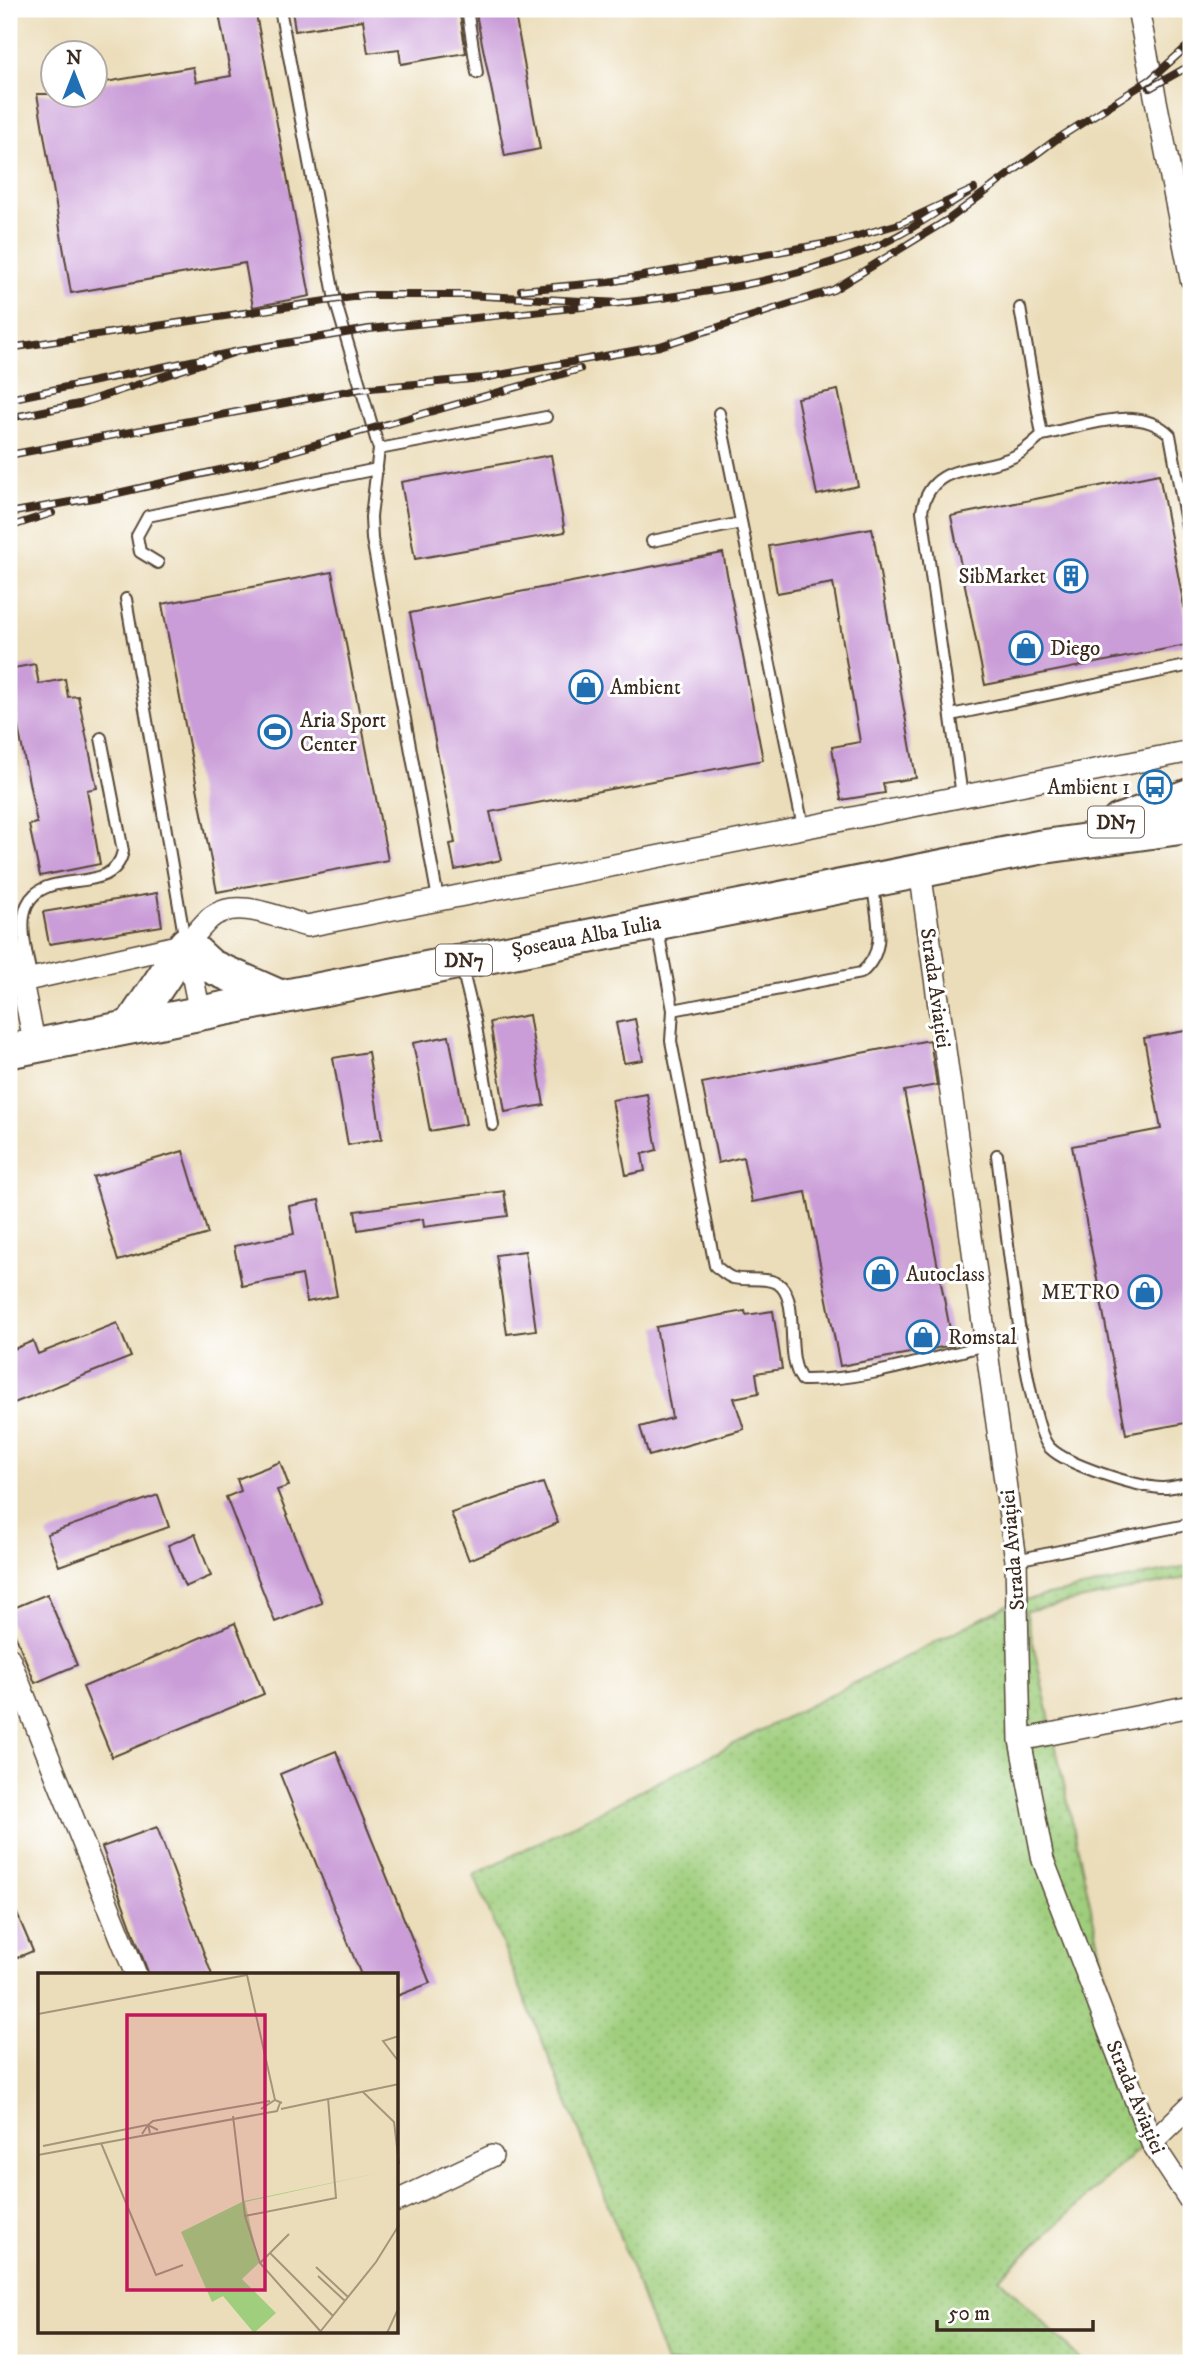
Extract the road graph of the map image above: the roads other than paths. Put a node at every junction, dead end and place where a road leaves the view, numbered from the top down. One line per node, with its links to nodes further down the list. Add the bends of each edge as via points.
1 (280, 9): 10 (lane, via 335,300)
2 (467, 9): 4 (lane)
3 (1138, 9): 5 (street)
4 (477, 73)
5 (1191, 279)
6 (1020, 308): 9 (lane)
7 (719, 413): 12 (lane)
8 (546, 417): 10 (lane)
9 (1042, 435): 14 (lane, via 1132,417 1159,424 1170,435); 18 (lane, via 1016,456 939,478 925,496 922,511)
10 (379, 449): 11 (lane)
11 (377, 468): 15 (lane, via 148,516 137,536 140,552); 28 (lane, via 373,539)
12 (741, 523): 13 (lane); 24 (lane)
13 (652, 541)
14 (1191, 549)
15 (159, 563)
16 (126, 599): 31 (lane)
17 (1191, 665): 18 (lane)
18 (951, 715): 22 (lane)
19 (101, 738): 33 (lane, via 123,851 121,863 114,873 35,895 26,906)
20 (1191, 751): 22 (street)
21 (1191, 795): 25 (main road, Șoseaua Alba Iulia / DN7)
22 (962, 796): 24 (street)
23 (1191, 826): 25 (main road, Șoseaua Alba Iulia / DN7)
24 (803, 827): 28 (street)
25 (1041, 847): 26 (main road, Șoseaua Alba Iulia / DN7)
26 (920, 870): 27 (main road, Șoseaua Alba Iulia / DN7); 41 (street, Strada Aviației)
27 (873, 879): 30 (main road, Șoseaua Alba Iulia / DN7); 35 (lane, via 879,950 861,973)
28 (438, 899): 31 (street, via 306,926 251,909 232,910 210,918)
29 (9, 914): 33 (lane)
30 (656, 922): 32 (main road, Șoseaua Alba Iulia / DN7); 35 (lane)
31 (186, 944): 33 (street); 34 (main road, via 210,965); 36 (street); 37 (main road)
32 (460, 961): 34 (main road, Șoseaua Alba Iulia / DN7); 39 (lane)
33 (21, 982): 38 (street)
34 (278, 996): 36 (main road, Șoseaua Alba Iulia / DN7)
35 (673, 1010): 41 (lane, via 671,1041 715,1266 730,1277 782,1287 788,1299 795,1370 802,1380 821,1381)
36 (200, 1013): 37 (main road, Șoseaua Alba Iulia / DN7)
37 (130, 1027): 38 (main road, Șoseaua Alba Iulia / DN7)
38 (22, 1048)
39 (493, 1125)
40 (997, 1155): 42 (lane, via 1031,1402 1048,1448 1132,1484 1163,1489)
41 (986, 1345): 44 (street, Strada Aviației)
42 (1191, 1483)
43 (1191, 1524): 44 (lane)
44 (1016, 1560): 47 (street, Strada Aviației)
45 (9, 1658): 48 (street)
46 (1191, 1706): 47 (street)
47 (1020, 1740): 50 (street, Strada Aviației, via 1043,1860)
48 (134, 1973)
49 (1191, 2105): 50 (street)
50 (1152, 2143): 53 (street, Strada Aviației)
51 (492, 2156): 52 (street)
52 (399, 2200)
53 (1191, 2202)

